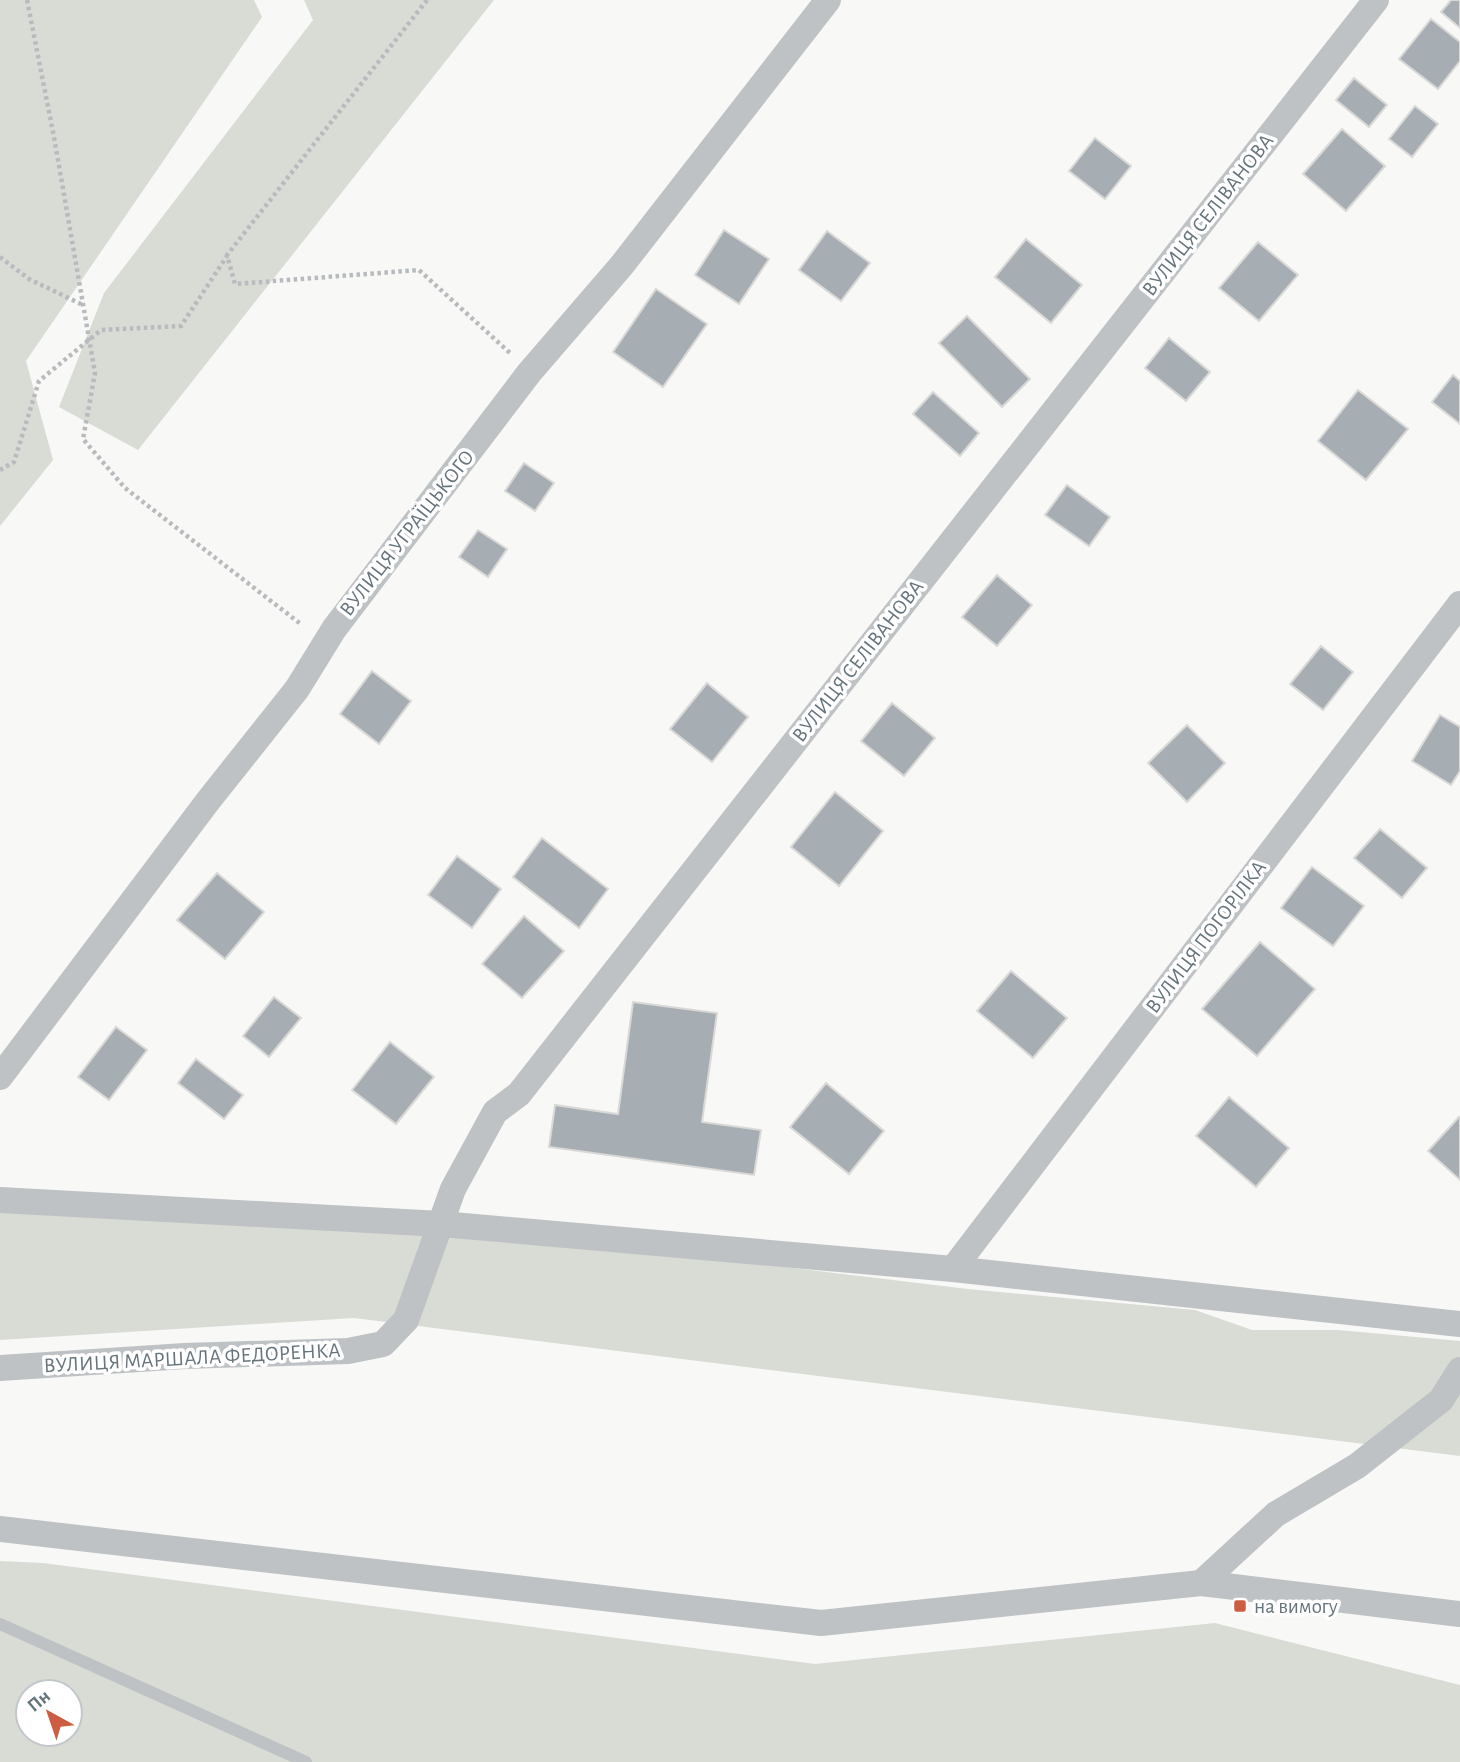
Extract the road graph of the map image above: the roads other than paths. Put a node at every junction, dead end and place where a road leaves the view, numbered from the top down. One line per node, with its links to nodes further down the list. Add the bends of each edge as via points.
1 (828, 0): 4 (street, ВУЛИЦЯ УГРАЇЦЬКОГО, via 622,265 529,373 326,642 297,689)
2 (1376, 0): 6 (street, ВУЛИЦЯ СЕЛІВАНОВА, via 519,1094 495,1112 453,1189)
3 (1460, 604): 7 (street, ВУЛИЦЯ ПОГОРІЛКА)
4 (0, 1077)
5 (0, 1200): 6 (street)
6 (441, 1224): 7 (street); 9 (street, ВУЛИЦЯ СЕЛІВАНОВА, via 406,1320)
7 (953, 1269): 8 (street)
8 (1460, 1324)
9 (383, 1344): 10 (street, ВУЛИЦЯ МАРШАЛА ФЕДОРЕНКА, via 348,1351)
10 (0, 1368)
11 (1460, 1370): 13 (street, via 1441,1400 1357,1466 1276,1514)
12 (0, 1529): 13 (street, via 821,1623)
13 (1201, 1583): 14 (street)
14 (1460, 1614)
15 (0, 1624): 16 (lane)
16 (306, 1762)

